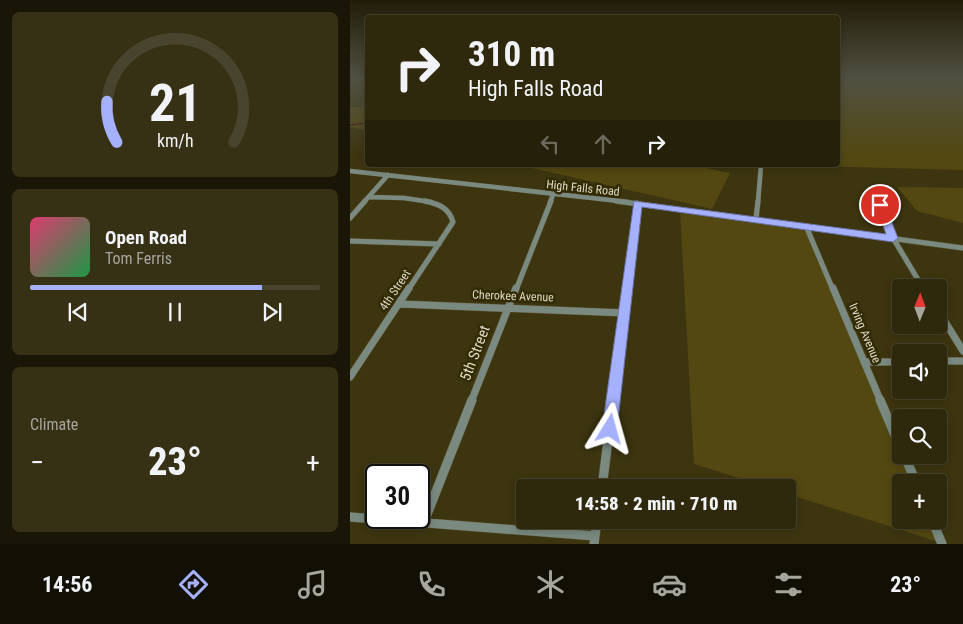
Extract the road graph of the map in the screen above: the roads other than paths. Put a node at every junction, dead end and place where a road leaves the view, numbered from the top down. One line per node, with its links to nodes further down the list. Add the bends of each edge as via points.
1 (761, 167): 9 (street)
2 (350, 171): 3 (street, High Falls Road)
3 (388, 175): 5 (street, High Falls Road); 6 (street)
4 (874, 188): 11 (street)
5 (553, 195): 7 (street, High Falls Road); 17 (street, 5th Street)
6 (369, 197): 8 (street); 13 (street, 4th Street, via 438,202 451,214 453,222)
7 (637, 203): 9 (street, High Falls Road); 18 (street)
8 (350, 218)
9 (756, 219): 10 (street, High Falls Road)
10 (806, 226): 11 (street, High Falls Road); 23 (street, Irving Avenue)
11 (893, 238): 14 (street, High Falls Road); 15 (street)
12 (350, 241): 13 (street)
13 (439, 244): 16 (street, 4th Street)
14 (963, 248)
15 (918, 279)
16 (400, 304): 17 (street, Cherokee Avenue); 25 (street, 4th Street)
17 (507, 307): 18 (street, Cherokee Avenue); 28 (street, 5th Street)
18 (625, 313): 27 (street)
19 (948, 327): 20 (street)
20 (963, 351)
21 (947, 361): 22 (street)
22 (963, 361)
23 (864, 362): 24 (street); 26 (street, Irving Avenue)
24 (892, 362)
25 (350, 377)
26 (892, 428)
27 (603, 479)
28 (430, 506)
29 (350, 517): 30 (street)
30 (365, 518)
31 (430, 523): 33 (street)
32 (936, 529): 34 (street)
33 (595, 540)
34 (942, 544)

